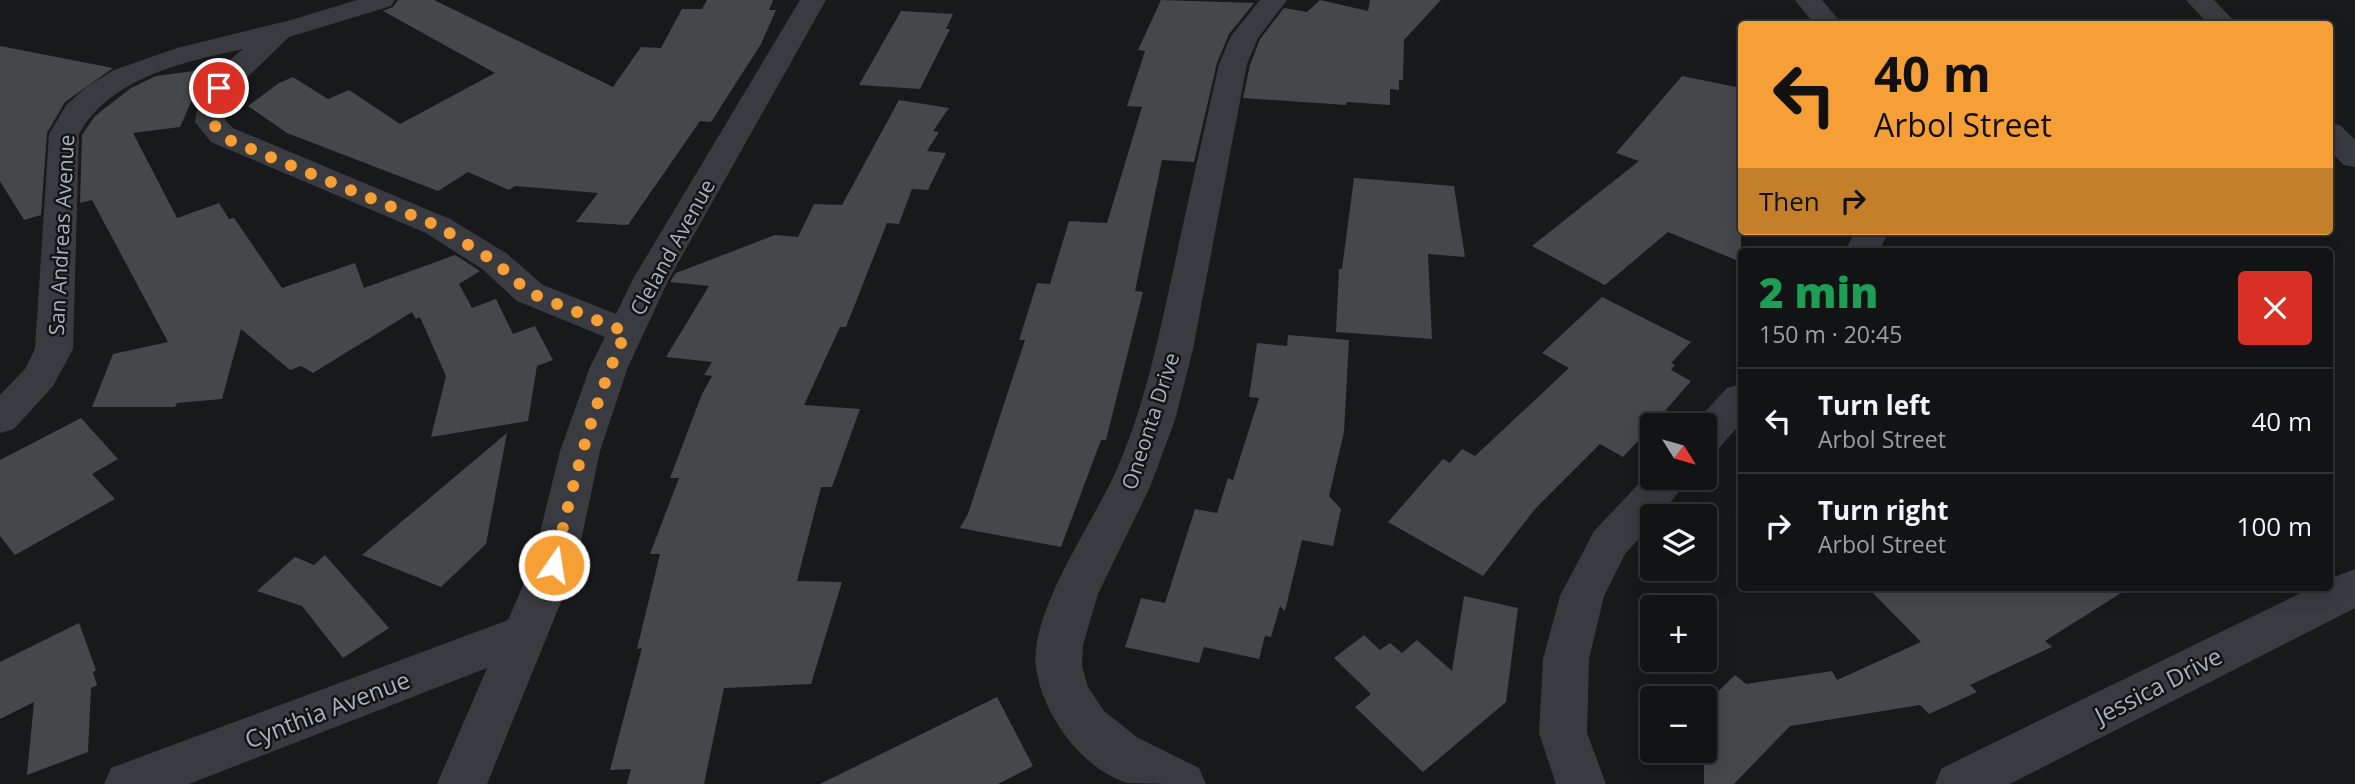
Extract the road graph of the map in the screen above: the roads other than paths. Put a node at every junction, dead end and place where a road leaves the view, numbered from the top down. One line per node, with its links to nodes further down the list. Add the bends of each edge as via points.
1 (382, 0): 8 (street, San Andreas Avenue)
2 (813, 0): 11 (street, Cleland Avenue, via 651,279)
3 (1274, 0): 20 (street, Oneonta Drive, via 1245,36 1233,64 1168,382 1139,467 1061,629 1058,665 1070,705 1100,742)
4 (1808, 0): 6 (street)
5 (2199, 0): 7 (street)
6 (1826, 21)
7 (2220, 21)
8 (281, 32): 11 (street, via 219,88 209,105 210,121 222,135 438,226 494,261 530,293); 13 (street, San Andreas Avenue, via 132,74 102,89 69,120 64,134 54,349 40,377)
9 (2333, 136): 10 (street)
10 (2355, 158)
11 (626, 332): 17 (street, Cleland Avenue, via 580,451 554,565)
12 (1738, 401): 14 (street)
13 (0, 419)
14 (1717, 425)
15 (1658, 490): 21 (street, via 1609,543 1582,596 1566,659 1563,733)
16 (2355, 587): 22 (street, Jessica Drive)
17 (526, 634): 18 (street, Cynthia Avenue); 19 (street, Cleland Avenue)
18 (129, 784)
19 (462, 784)
20 (1181, 784)
21 (1581, 784)
22 (1960, 784)

